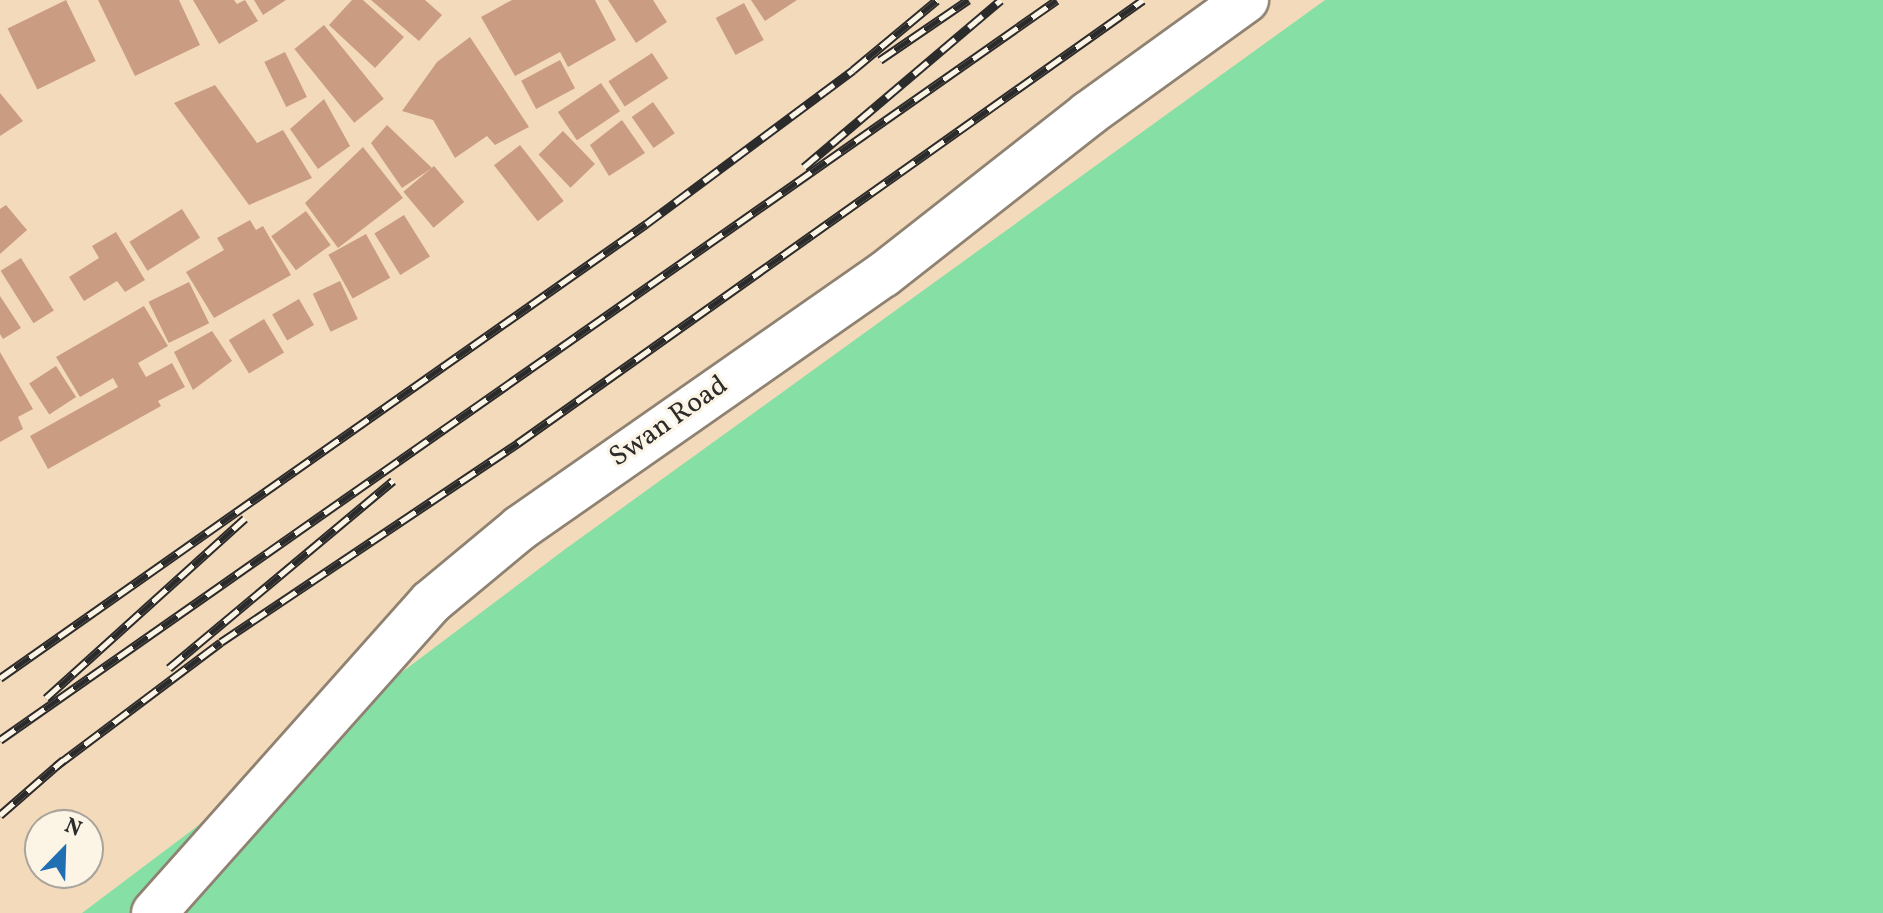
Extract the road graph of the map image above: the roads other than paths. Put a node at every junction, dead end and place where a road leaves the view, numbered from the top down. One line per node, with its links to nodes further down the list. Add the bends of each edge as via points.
1 (1246, 0): 2 (street, Swan Road, via 1088,114 883,275 520,528 431,602)
2 (154, 913)

